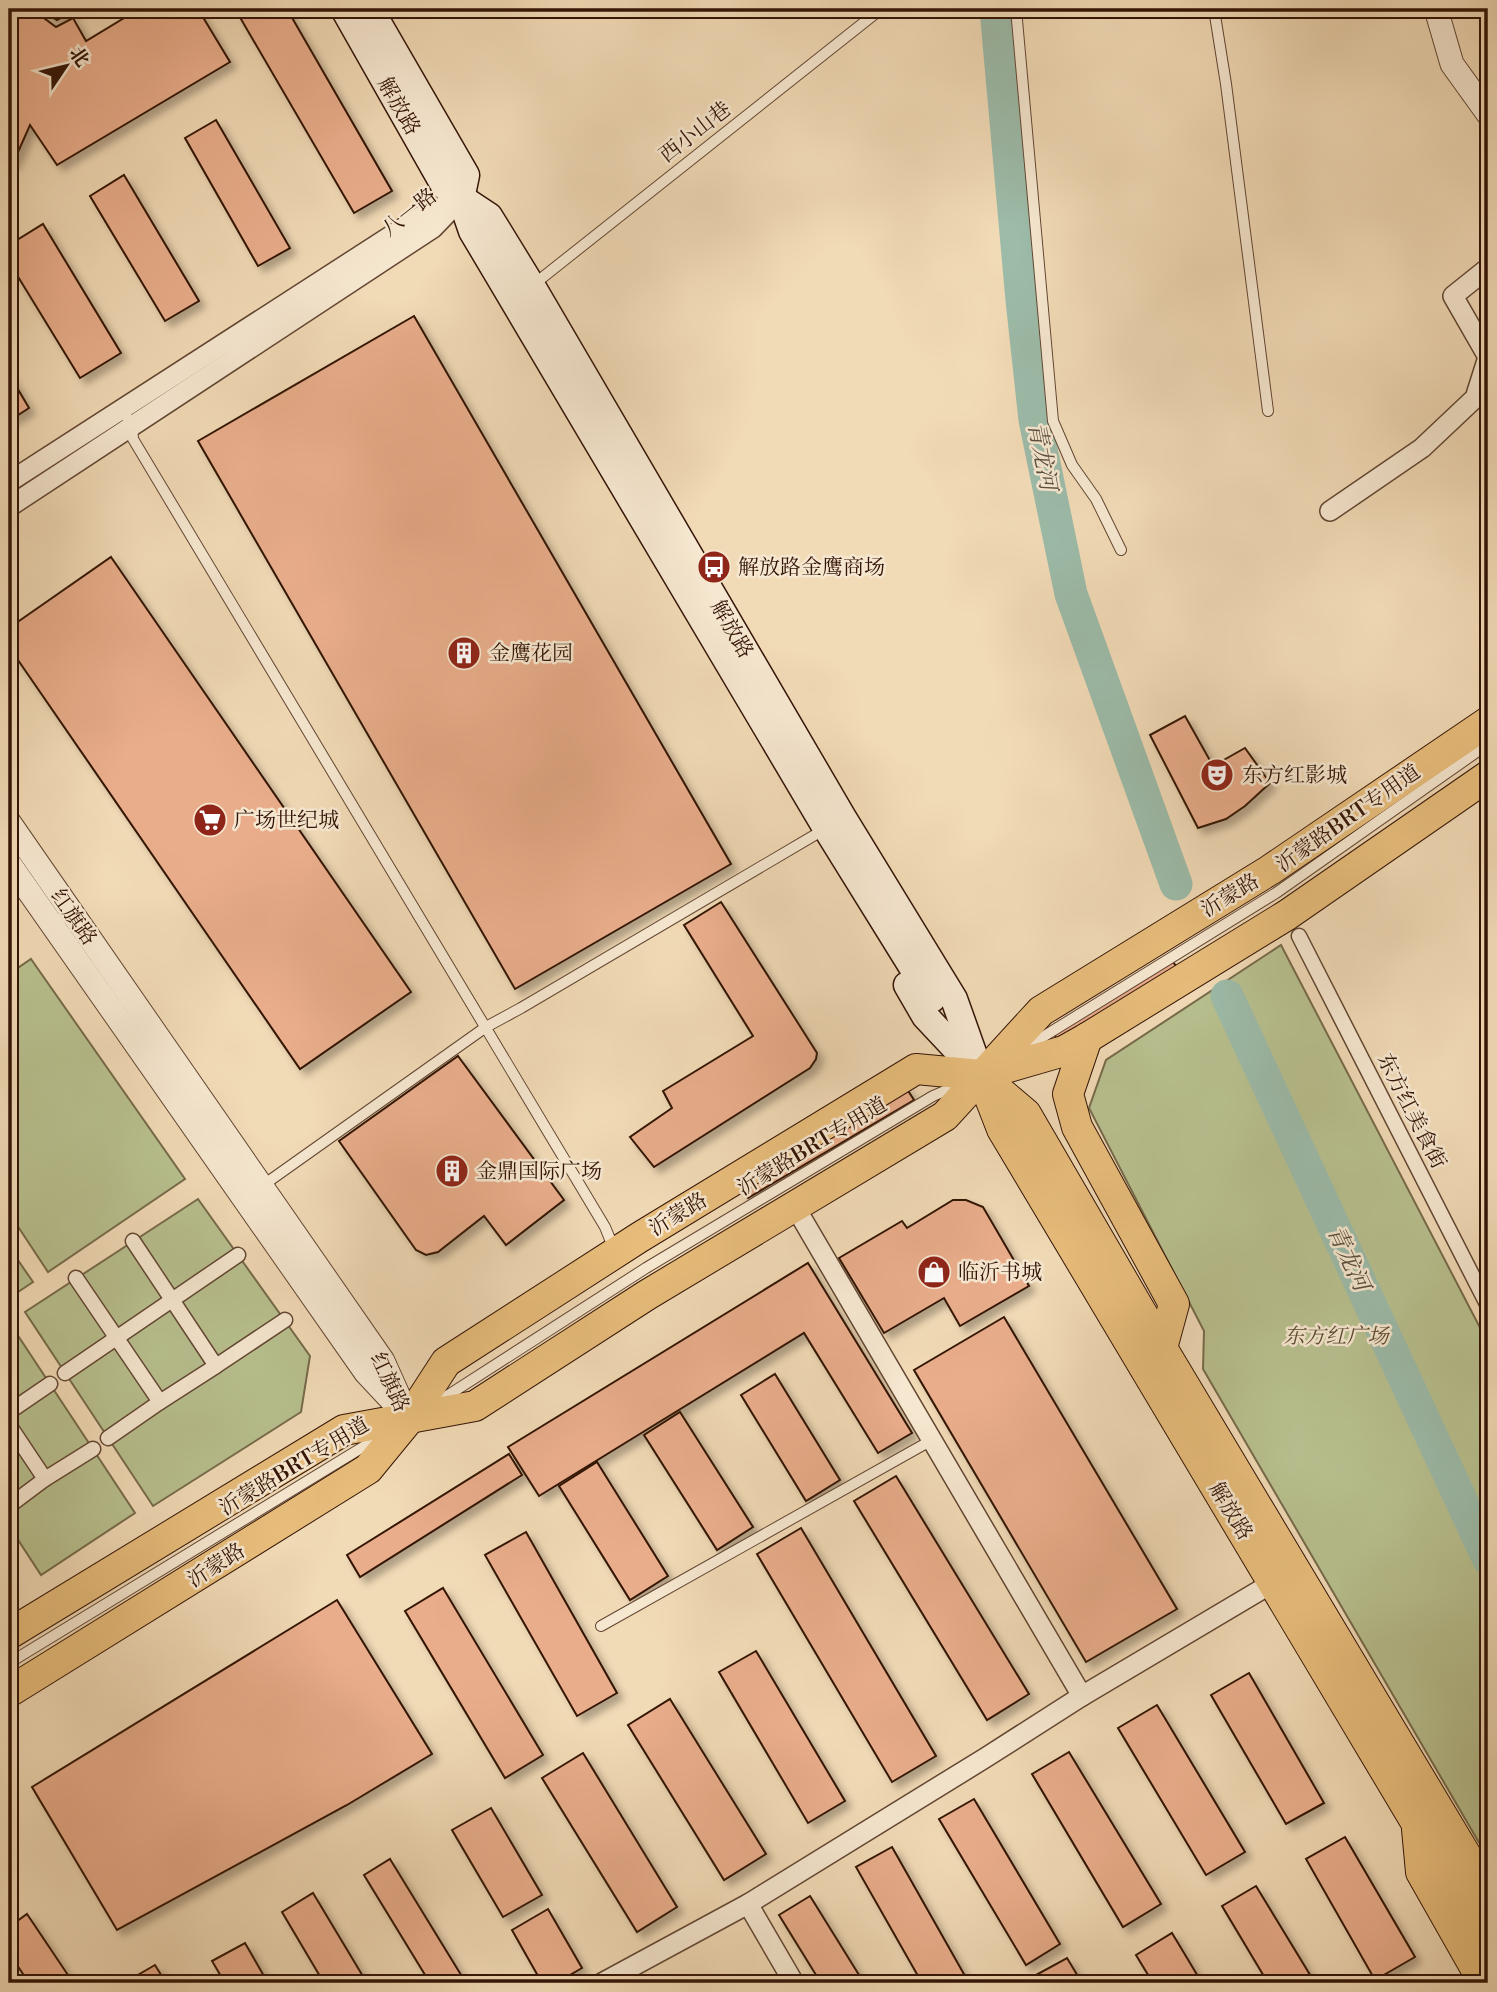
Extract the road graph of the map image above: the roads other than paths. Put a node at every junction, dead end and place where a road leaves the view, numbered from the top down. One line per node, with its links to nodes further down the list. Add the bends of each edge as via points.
1 (344, 9): 8 (main road, 解放路, via 445,187)
2 (370, 9): 8 (main road, 解放路, via 466,175)
3 (881, 9): 10 (lane, 西小山巷)
4 (1016, 9): 17 (lane, via 1053,421 1072,465 1096,499)
5 (1214, 9): 12 (lane)
6 (1436, 9): 7 (street, via 1452,64)
7 (1488, 114)
8 (461, 199): 10 (main road, 解放路, via 489,216); 11 (street, 八一路, via 423,215); 13 (street, 八一路, via 433,228); 22 (main road, 解放路, via 472,231 506,291)
9 (1488, 268): 16 (street, via 1453,296 1488,357 1475,398 1422,448)
10 (532, 286): 27 (main road, 解放路, via 954,999)
11 (122, 409): 13 (lane); 14 (street, 八一路)
12 (1268, 411)
13 (132, 426): 15 (street, 八一路); 25 (lane, via 132,439)
14 (9, 482)
15 (9, 507)
16 (1330, 511)
17 (1121, 550)
18 (1488, 722): 27 (main road, 沂蒙路, via 1270,870 1041,1011)
19 (1488, 744): 27 (lane, 沂蒙路BRT专用道, via 1276,893)
20 (1488, 776): 26 (main road, 沂蒙路, via 1287,915)
21 (9, 822): 28 (street, 红旗路)
22 (826, 828): 25 (lane); 27 (main road, 解放路, via 867,893 878,936 925,1016)
23 (9, 863): 44 (street, 红旗路, via 366,1373)
24 (1299, 936): 35 (street, 东方红美食街)
25 (486, 1027): 28 (lane); 31 (lane, via 605,1227)
26 (1087, 1038): 27 (main road, 沂蒙路, via 1063,1051); 38 (main road, via 1068,1094 1077,1127 1174,1304)
27 (981, 1075): 29 (main road, 沂蒙路, via 945,1116); 31 (main road, 沂蒙路, via 916,1069); 38 (main road, 解放路, via 1026,1114); 44 (lane, 沂蒙路BRT专用道, via 933,1096 694,1239); 51 (main road, 解放路, via 1002,1129)
28 (261, 1186): 44 (street, 红旗路, via 383,1361)
29 (794, 1205): 44 (main road, 沂蒙路, via 475,1406); 47 (street)
30 (133, 1241): 34 (street)
31 (615, 1253): 44 (main road, 沂蒙路, via 446,1362)
32 (238, 1255): 34 (street)
33 (76, 1278): 37 (street)
34 (173, 1301): 37 (street); 39 (street)
35 (1488, 1306)
36 (285, 1320): 39 (street)
37 (117, 1339): 40 (street); 42 (street)
38 (1162, 1348): 58 (main road, 解放路)
39 (216, 1366): 42 (street)
40 (65, 1373)
41 (50, 1384): 43 (street)
42 (160, 1402): 46 (street)
43 (9, 1412)
44 (409, 1419): 53 (main road, 沂蒙路, via 344,1430); 54 (lane, 沂蒙路BRT专用道); 55 (main road, 沂蒙路, via 368,1469)
45 (9, 1425): 49 (street)
46 (108, 1438)
47 (932, 1440): 52 (lane); 56 (street)
48 (93, 1449): 49 (street)
49 (45, 1479): 50 (street)
50 (9, 1506)
51 (1274, 1582): 56 (street); 57 (main road, 解放路)
52 (601, 1626)
53 (9, 1634)
54 (9, 1663)
55 (9, 1692)
56 (1082, 1696): 59 (street)
57 (1417, 1822): 60 (main road, 解放路); 63 (main road, via 1421,1872)
58 (1488, 1892)
59 (748, 1904): 61 (street); 62 (street)
60 (1488, 1943)
61 (602, 1983)
62 (794, 1983)
63 (1484, 1983)

